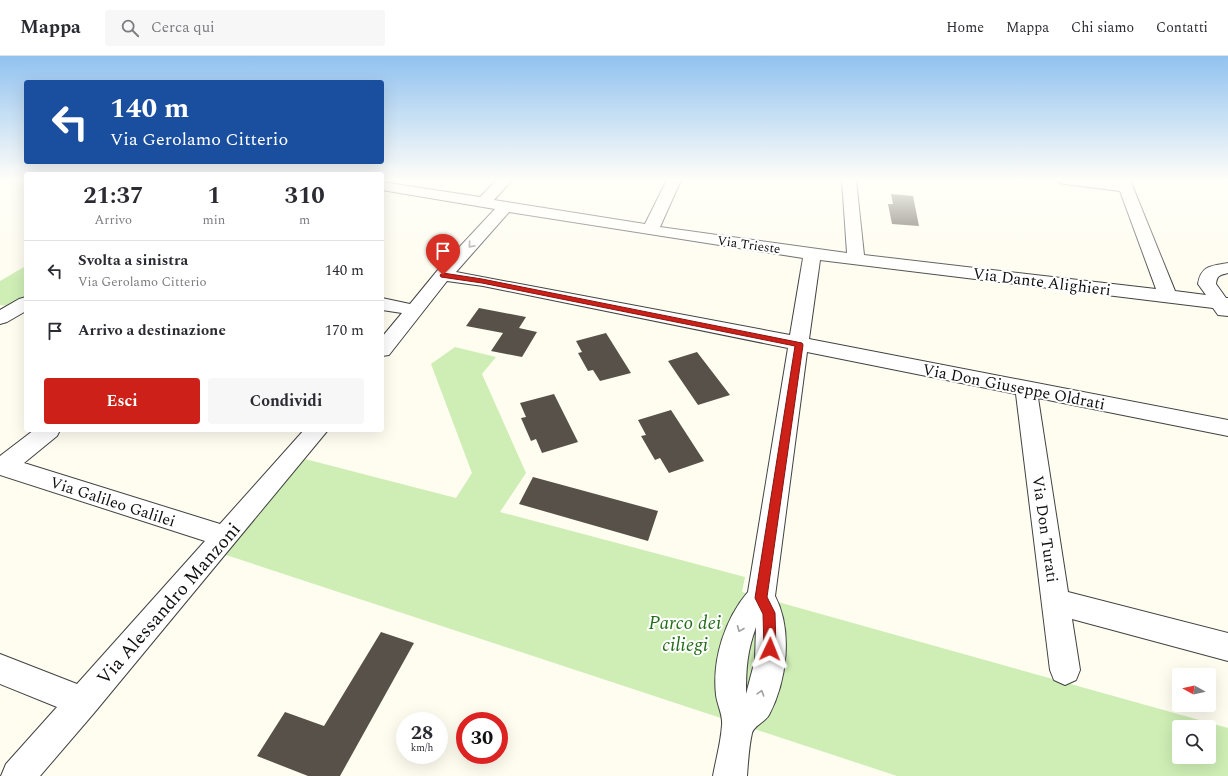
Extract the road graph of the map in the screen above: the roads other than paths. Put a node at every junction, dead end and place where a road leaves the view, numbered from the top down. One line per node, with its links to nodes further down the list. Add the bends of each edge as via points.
1 (499, 214): 10 (street, one-way to 10)
2 (552, 214): 6 (street, Via Trieste)
3 (658, 214): 6 (street)
4 (853, 214): 8 (street)
5 (1136, 214): 11 (street)
6 (650, 230): 7 (street, Via Trieste)
7 (812, 254): 8 (street, Via Trieste); 17 (street)
8 (856, 258): 11 (street, Via Dante Alighieri)
9 (1228, 268): 14 (street, via 1213,272 1208,276 1207,284)
10 (443, 275): 15 (street); 17 (street, Via Don Giuseppe Oldrati)
11 (1168, 296): 14 (street, Via Dante Alighieri)
12 (24, 304): 16 (street)
13 (384, 304): 15 (street)
14 (1225, 308)
15 (414, 310): 18 (street)
16 (2, 316)
17 (799, 345): 19 (street, Via Don Giuseppe Oldrati); 31 (street, via 761,598 769,613 771,636 766,676 757,705 738,723)
18 (384, 348)
19 (1026, 389): 20 (street, Via Don Giuseppe Oldrati); 25 (street, Via Don Turati)
20 (1228, 428)
21 (46, 432): 23 (street)
22 (315, 432): 24 (street, Via Alessandro Manzoni)
23 (2, 466): 24 (street, Via Galileo Galilei)
24 (225, 537): 29 (street, Via Alessandro Manzoni)
25 (1056, 602): 26 (street); 28 (street, Via Don Turati)
26 (1228, 647)
27 (0, 669): 29 (street)
28 (1065, 670)
29 (82, 702): 30 (street, Via Alessandro Manzoni)
30 (18, 776)
31 (730, 776)

